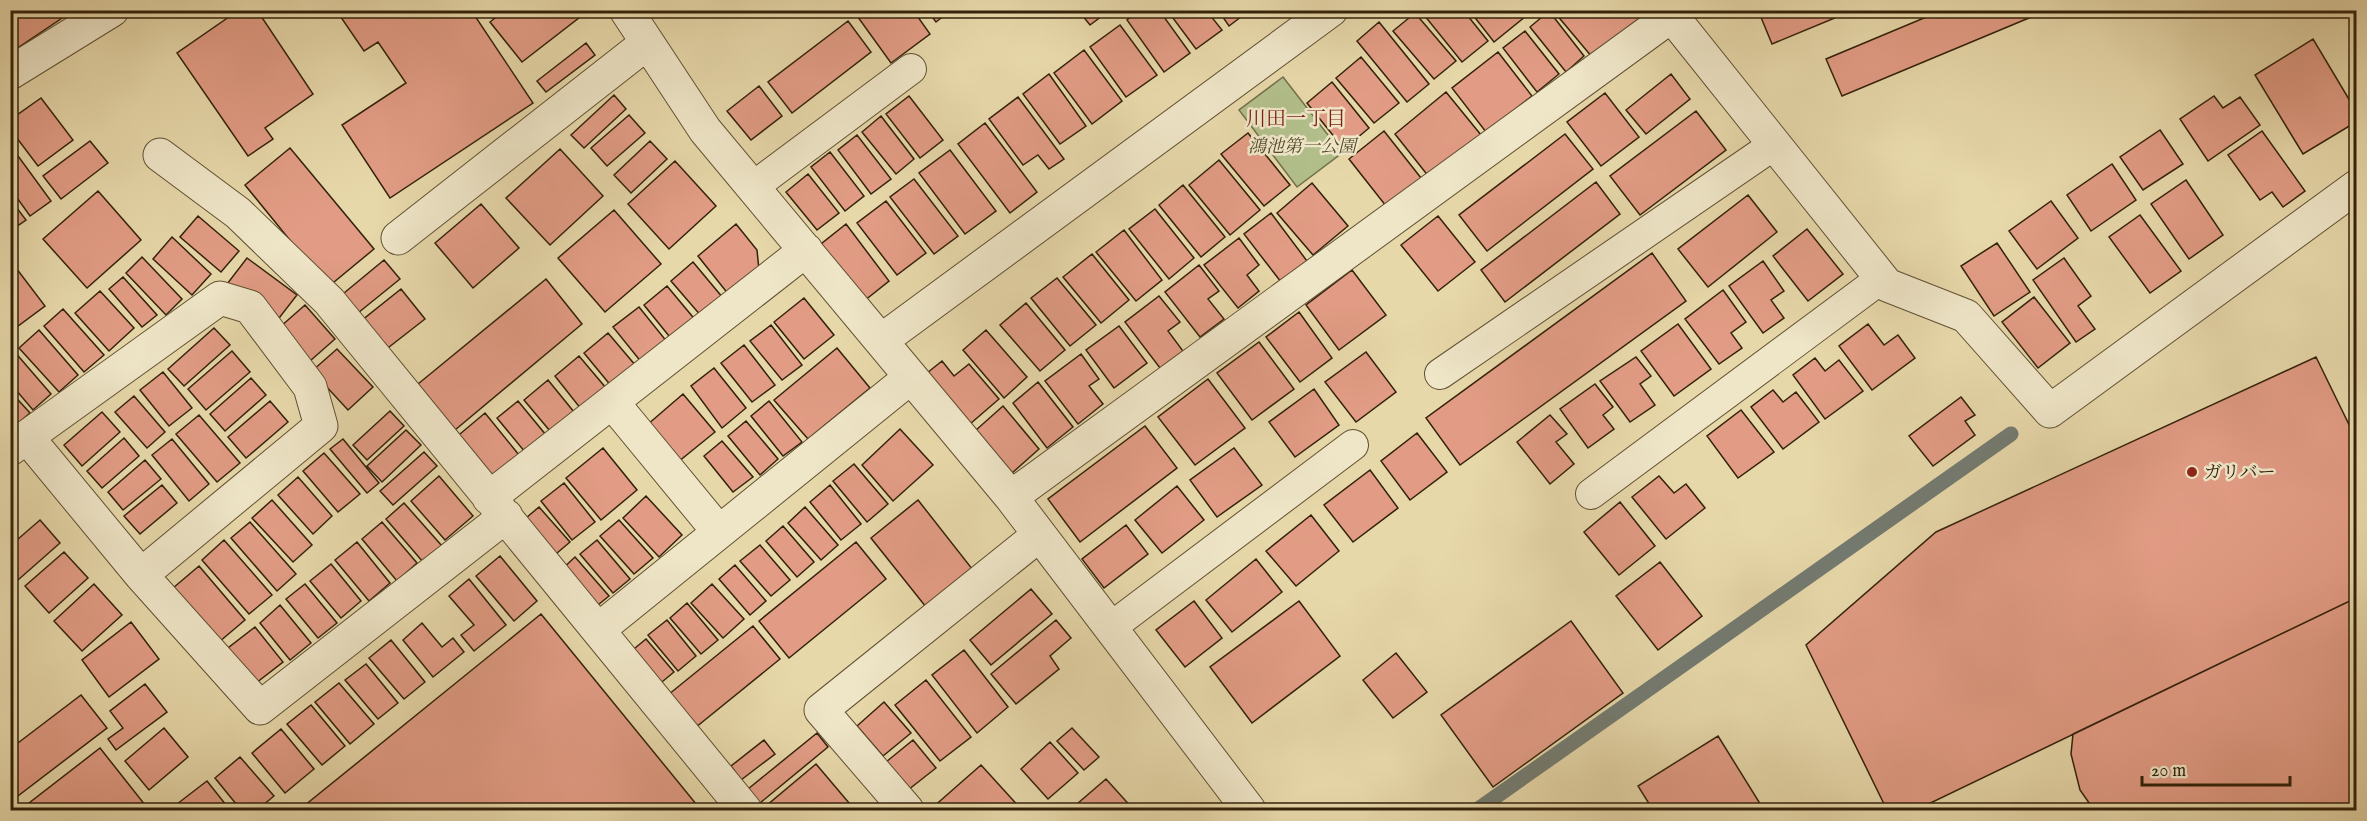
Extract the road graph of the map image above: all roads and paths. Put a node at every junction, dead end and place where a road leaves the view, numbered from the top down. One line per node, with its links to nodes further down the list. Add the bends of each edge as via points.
1 (112, 10): 7 (street)
2 (626, 10): 5 (street)
3 (1331, 10): 15 (street)
4 (1669, 13): 8 (street); 22 (street)
5 (647, 43): 11 (street, via 705,130); 12 (street)
6 (911, 69): 11 (lane)
7 (10, 73)
8 (1774, 144): 14 (street); 16 (lane)
9 (160, 155): 23 (street, via 238,213 329,301)
10 (2356, 186): 14 (street, via 2050,411 1966,316 1887,285)
11 (753, 187): 13 (street)
12 (399, 238)
13 (806, 250): 15 (street); 18 (street)
14 (1882, 278): 21 (lane)
15 (882, 340): 17 (street)
16 (1440, 374)
17 (911, 376): 22 (street); 24 (street)
18 (612, 402): 23 (street); 24 (street)
19 (19, 443): 26 (street); 26 (street, via 220,298 250,307 310,387 321,426)
20 (1353, 445): 27 (lane)
21 (1592, 494)
22 (1011, 497): 25 (street)
23 (498, 507): 26 (street, via 260,708); 28 (street)
24 (719, 532): 28 (street)
25 (1040, 536): 27 (street); 31 (street, via 821,710)
26 (141, 575)
27 (1110, 628): 29 (street)
28 (598, 630): 30 (street)
29 (1239, 807)
30 (745, 810)
31 (907, 810)

